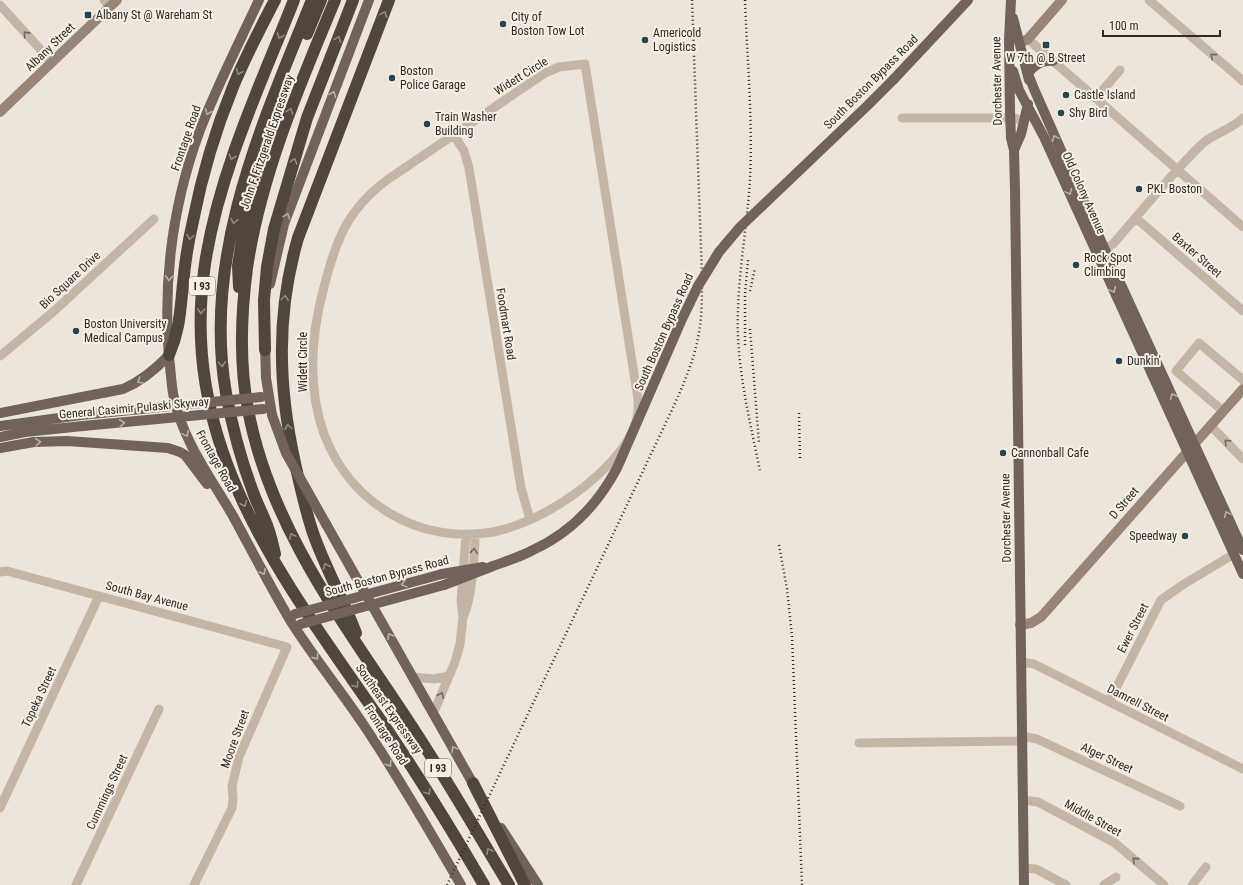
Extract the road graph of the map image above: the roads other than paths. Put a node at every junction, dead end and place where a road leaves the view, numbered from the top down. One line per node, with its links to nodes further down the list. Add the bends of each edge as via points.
1 (259, 0): 41 (main road, Frontage Road, one-way to 41, via 205,118 184,184 169,272)
2 (275, 0): 41 (highway, one-way to 41, via 238,74 209,154 189,239 179,328)
3 (294, 0): 61 (highway, John F. Fitzgerald Expressway / I 93, one-way to 61, via 240,134 224,181 205,263 200,319 205,382 217,437 240,496)
4 (312, 0): 61 (highway, one-way to 61, via 272,99 243,183 227,258 221,310 223,374 233,427 252,491 268,528)
5 (321, 0): 39 (highway, via 267,136 249,203 238,266)
6 (335, 0): 39 (highway, John F. Fitzgerald Expressway / I 93, one-way to 6, via 249,256 263,194 290,113)
7 (353, 0): 40 (highway, one-way to 7, via 264,300 274,229 307,118)
8 (369, 0): 40 (main road, one-way to 8, via 267,308 284,224)
9 (390, 0): 69 (highway, one-way to 9, via 308,518 301,494 283,392 282,335 288,279 300,231)
10 (968, 0): 59 (main road, South Boston Bypass Road, bridge, via 861,112 740,227 715,257 682,319 618,468 595,503 552,540)
11 (1011, 0): 16 (main road, Dorchester Avenue)
12 (1062, 0): 18 (main road)
13 (1149, 0): 23 (street, one-way to 13)
14 (110, 2): 20 (main road, Albany Street)
15 (0, 5): 20 (street, one-way to 15)
16 (1011, 12): 17 (main road, Dorchester Avenue); 18 (main road, Dorchester Avenue)
17 (1009, 40): 25 (main road, Old Colony Avenue, via 1015,81); 28 (main road, Dorchester Avenue)
18 (1024, 41): 19 (street); 22 (main road, Dorchester Avenue)
19 (1053, 61): 22 (main road, via 1038,63); 24 (street)
20 (52, 62): 26 (main road, Albany Street)
21 (1120, 70): 24 (street)
22 (1028, 74): 25 (main road, Dorchester Avenue); 37 (main road, Old Colony Avenue, one-way to 22)
23 (1243, 81)
24 (1096, 98): 33 (street)
25 (1027, 105): 30 (main road, Dorchester Avenue); 37 (main road, Old Colony Avenue, one-way to 37)
26 (0, 112)
27 (902, 118): 28 (street)
28 (1010, 118): 30 (street); 32 (main road, Dorchester Avenue)
29 (1243, 118): 33 (street, via 1209,138)
30 (1024, 122): 32 (main road, Dorchester Avenue)
31 (454, 135): 56 (street, Foodmart Road, via 464,151 469,168 520,488); 56 (street, Widett Circle, via 549,70 585,64 638,411 625,444 600,473 565,500); 57 (street, Widett Circle, via 376,188 351,216 330,263 316,321 313,361 315,395 324,433 336,458 358,489 377,506 406,522 432,530)
32 (1014, 150): 67 (main road, Dorchester Avenue)
33 (1178, 169): 34 (street); 36 (street)
34 (1136, 218): 37 (street, via 1113,244); 38 (street, Baxter Street)
35 (154, 219): 42 (street, Bio Square Drive, via 53,312)
36 (1243, 227)
37 (1101, 252): 51 (main road, Old Colony Avenue, one-way to 37); 53 (main road, Old Colony Avenue, one-way to 53)
38 (1243, 311)
39 (242, 326): 69 (highway, John F. Fitzgerald Expressway / I 93, one-way to 39, via 303,556 283,518 267,479 247,407)
40 (265, 350): 45 (main road)
41 (169, 355): 47 (main road, one-way to 47, via 148,376 123,389); 55 (main road, Frontage Road, one-way to 55, via 174,396 184,428)
42 (0, 356)
43 (1243, 380): 46 (street, via 1199,343 1176,371)
44 (1243, 389): 46 (main road, D Street)
45 (267, 405): 48 (main road, General Casimir Pulaski Skyway, bridge, via 82,415); 50 (main road, General Casimir Pulaski Skyway, one-way to 45, bridge, via 32,431); 64 (main road, bridge, via 286,454 326,524)
46 (1223, 411): 49 (main road, D Street)
47 (0, 413)
48 (0, 426)
49 (1210, 426): 51 (main road, D Street); 54 (street, one-way to 49)
50 (0, 437)
51 (1195, 444): 53 (main road, D Street); 58 (main road, Old Colony Avenue, one-way to 51)
52 (0, 448): 55 (main road, one-way to 55, via 67,440 175,450 185,455)
53 (1187, 453): 58 (main road, Old Colony Avenue); 67 (main road, D Street, via 1041,617 1031,623)
54 (1243, 459)
55 (234, 519): 66 (main road, Frontage Road, one-way to 66, via 266,577)
56 (530, 519): 57 (street, Widett Circle, via 506,528)
57 (471, 534): 71 (street, via 469,596 463,617 459,651)
58 (1240, 550): 62 (main road, Old Colony Avenue); 73 (street, Ewer Street, via 1161,600)
59 (492, 566): 64 (main road, South Boston Bypass Road, one-way to 64, bridge, via 442,574); 65 (main road, South Boston Bypass Road, bridge, via 444,585)
60 (0, 572): 63 (street, South Bay Avenue, via 7,571)
61 (280, 572): 90 (highway, Southeast Expressway / I 93, one-way to 90, via 416,773)
62 (1243, 574)
63 (100, 596): 68 (street, South Bay Avenue); 82 (street, Topeka Street)
64 (362, 596): 65 (main road); 66 (main road, South Boston Bypass Road, bridge)
65 (368, 605): 66 (main road, South Boston Bypass Road, bridge); 72 (main road, one-way to 65)
66 (295, 620): 89 (main road, Frontage Road, one-way to 89, via 405,789)
67 (1020, 625): 70 (main road, Dorchester Avenue)
68 (287, 647): 88 (street, Moore Street, via 239,757 232,786 232,808)
69 (363, 653): 91 (highway, Southeast Expressway / I 93, one-way to 69, via 434,761)
70 (1021, 662): 73 (street, Damrell Street, via 1034,664); 76 (main road, Dorchester Avenue)
71 (449, 676): 72 (street, via 434,679); 75 (street, one-way to 71)
72 (412, 677): 75 (main road)
73 (1109, 702): 78 (street, Damrell Street)
74 (159, 709): 87 (street, Cummings Street)
75 (433, 714): 79 (main road, one-way to 75)
76 (1022, 738): 77 (street, Alger Street); 80 (main road, Dorchester Avenue); 81 (street, Alger Street, via 1036,738)
77 (859, 744)
78 (1243, 769)
79 (473, 783): 92 (highway); 93 (main road)
80 (1023, 800): 84 (main road, Dorchester Avenue); 97 (street, Middle Street, one-way to 80, via 1115,843 1038,802)
81 (1180, 806)
82 (0, 808)
83 (1206, 867): 98 (street)
84 (1024, 868): 86 (street, via 1034,869); 94 (main road, Dorchester Avenue)
85 (1116, 877): 96 (street)
86 (1055, 882): 95 (street)
87 (76, 885)
88 (194, 885)
89 (461, 885)
90 (484, 885)
91 (508, 885)
92 (525, 885)
93 (538, 885)
94 (1024, 885)
95 (1066, 885)
96 (1104, 885)
97 (1164, 885)
98 (1192, 885)

